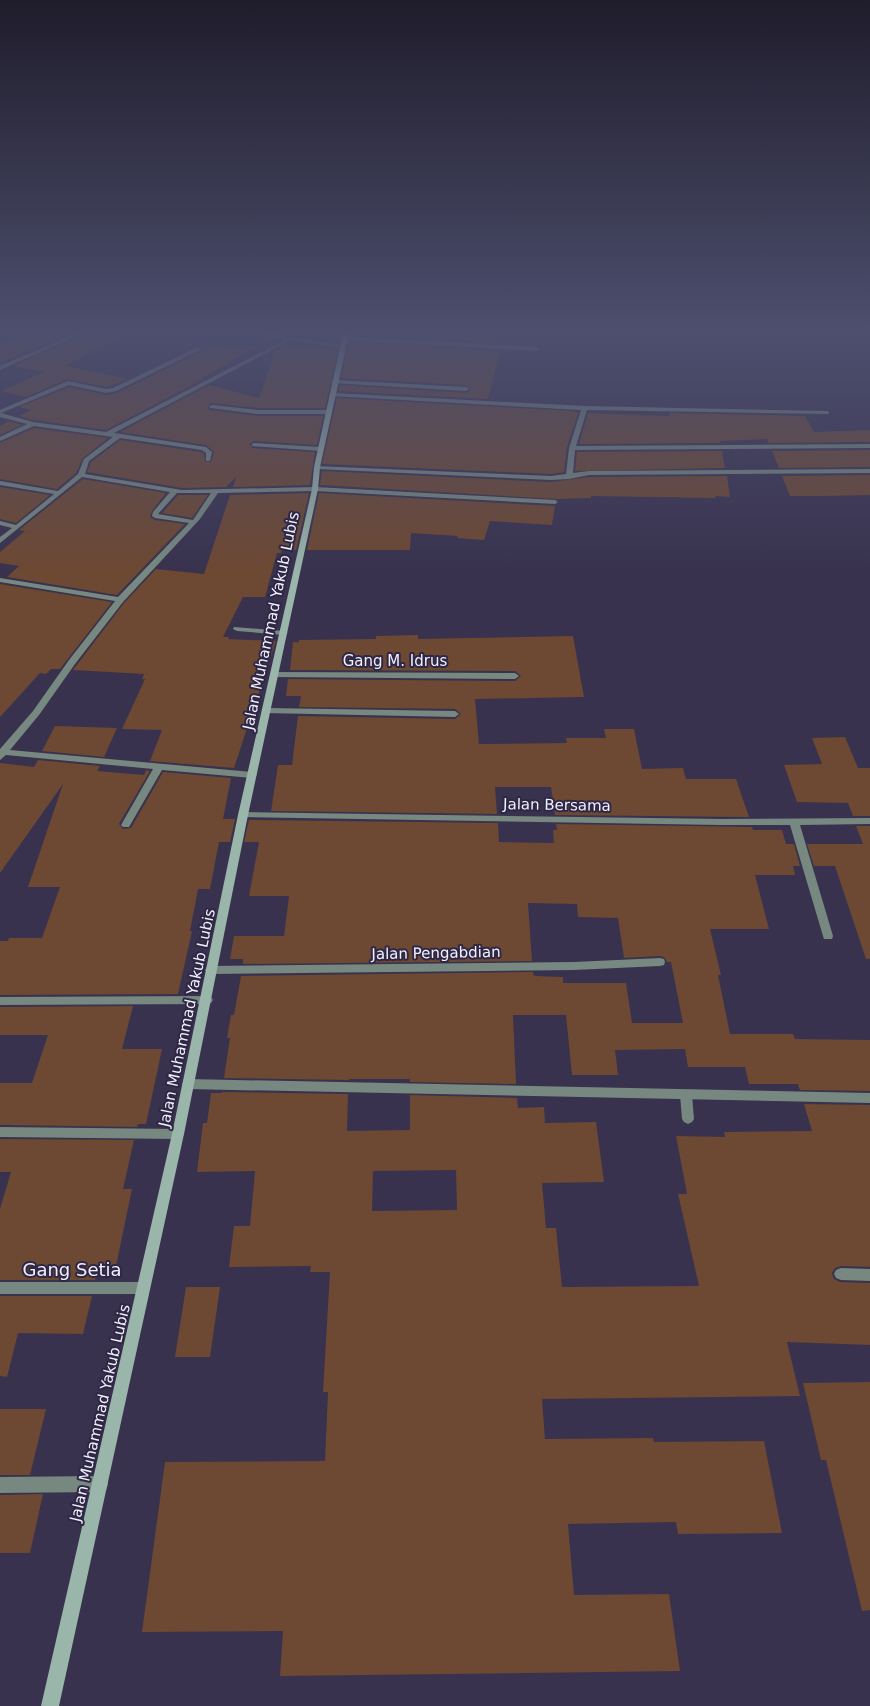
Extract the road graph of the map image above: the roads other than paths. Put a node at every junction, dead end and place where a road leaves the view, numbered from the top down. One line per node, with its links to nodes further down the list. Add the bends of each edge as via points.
1 (2, 414): 5 (street)
2 (148, 414): 6 (street)
3 (328, 414): 12 (main road, Jalan Muhammad Yakub Lubis)
4 (583, 414): 11 (street)
5 (33, 424): 6 (street); 8 (street)
6 (106, 436): 7 (street)
7 (119, 436): 13 (street, via 204,448 209,452); 16 (street, via 86,460)
8 (0, 438)
9 (254, 445): 12 (street)
10 (870, 446): 11 (street)
11 (572, 448): 17 (street)
12 (321, 449): 14 (main road, Jalan Muhammad Yakub Lubis)
13 (208, 460)
14 (316, 467): 17 (street); 19 (main road, Jalan Muhammad Yakub Lubis)
15 (870, 471): 17 (street, via 589,473)
16 (80, 476): 20 (street); 22 (street)
17 (569, 477)
18 (0, 483): 22 (street)
19 (315, 489): 21 (street); 23 (street); 31 (main road, Jalan Muhammad Yakub Lubis)
20 (175, 491): 21 (street); 24 (street, via 155,516)
21 (215, 492): 24 (street)
22 (60, 493): 26 (street)
23 (555, 502)
24 (194, 522): 29 (street)
25 (0, 523): 26 (street)
26 (17, 527): 27 (street)
27 (0, 541)
28 (0, 580): 29 (street)
29 (120, 600): 36 (street, via 36,713)
30 (237, 629): 31 (street)
31 (284, 633): 32 (main road, Jalan Muhammad Yakub Lubis)
32 (275, 675): 33 (street, Gang M. Idrus); 34 (main road, Jalan Muhammad Yakub Lubis)
33 (515, 676)
34 (267, 711): 35 (street); 38 (main road, Jalan Muhammad Yakub Lubis)
35 (455, 714)
36 (1, 754): 37 (street)
37 (159, 766): 38 (street); 42 (street)
38 (252, 774): 39 (main road, Jalan Muhammad Yakub Lubis)
39 (243, 815): 41 (street, Jalan Bersama); 45 (main road, Jalan Muhammad Yakub Lubis)
40 (870, 821): 41 (street, Jalan Bersama)
41 (794, 822): 43 (street)
42 (126, 825)
43 (828, 936)
44 (660, 962): 45 (street, Jalan Pengabdian)
45 (212, 970): 46 (main road, Jalan Muhammad Yakub Lubis)
46 (207, 1000): 47 (street); 48 (main road, Jalan Muhammad Yakub Lubis)
47 (0, 1002)
48 (188, 1084): 49 (street); 53 (main road, Jalan Muhammad Yakub Lubis)
49 (686, 1095): 50 (street); 51 (street)
50 (870, 1098)
51 (688, 1119)
52 (0, 1132): 53 (street)
53 (178, 1134): 57 (main road, Jalan Muhammad Yakub Lubis)
54 (841, 1274): 55 (street)
55 (870, 1275)
56 (0, 1288): 57 (street, Gang Setia)
57 (144, 1288): 58 (main road, Jalan Muhammad Yakub Lubis)
58 (100, 1484): 59 (street); 60 (main road, Jalan Muhammad Yakub Lubis)
59 (0, 1485)
60 (50, 1706)

